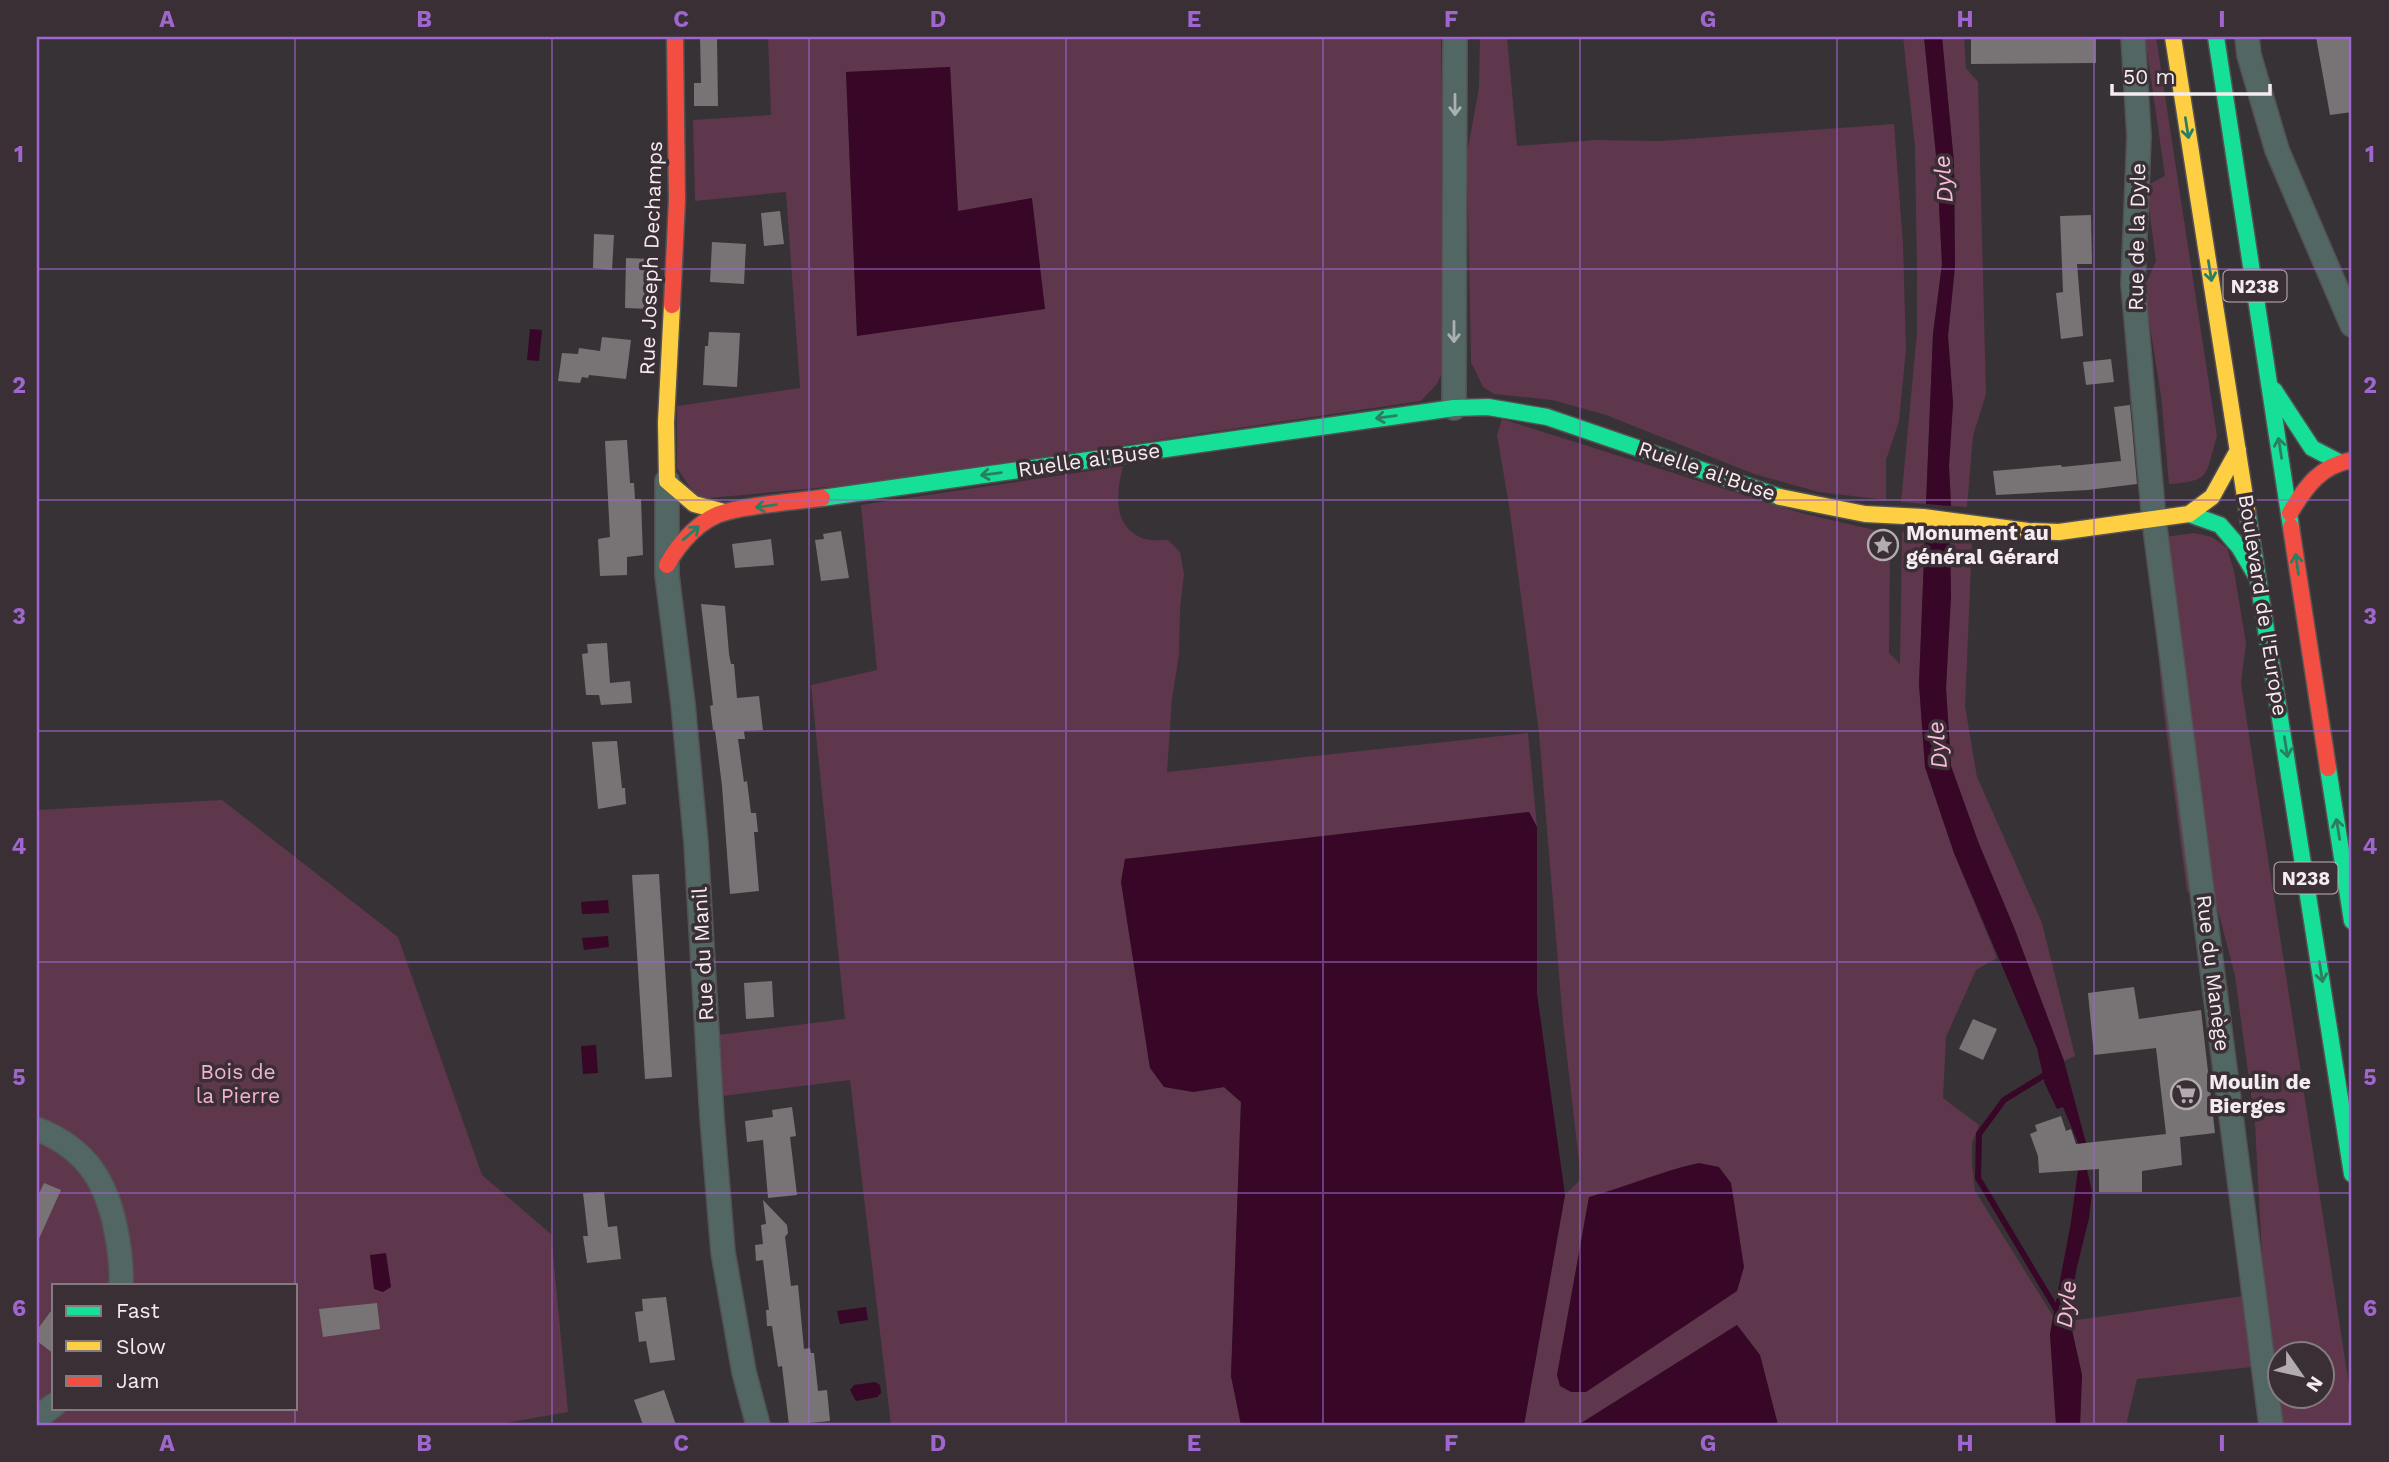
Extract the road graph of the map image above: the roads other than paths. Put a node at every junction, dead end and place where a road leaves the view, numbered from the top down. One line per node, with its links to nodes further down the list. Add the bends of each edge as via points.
1 (674, 37): 12 (main road, Rue Joseph Dechamps, via 677,200)
2 (1455, 37): 9 (street, one-way to 9)
3 (2133, 37): 16 (street, Rue de la Dyle, via 2139,136 2133,284)
4 (2173, 37): 10 (main road, Boulevard de l'Europe / N238, one-way to 10)
5 (2216, 37): 8 (main road, Boulevard de l'Europe / N238)
6 (2247, 37): 7 (street, via 2277,150)
7 (2352, 325)
8 (2270, 383): 11 (main road, via 2312,448); 15 (main road, Boulevard de l'Europe / N238, one-way to 8)
9 (1454, 408): 13 (main road, Ruelle al'Buse, one-way to 13); 16 (main road, Ruelle al'Buse, via 1488,407 1547,417 1749,488 1865,514 2059,532)
10 (2238, 450): 14 (main road, via 2212,497); 18 (main road, Boulevard de l'Europe / N238)
11 (2345, 461): 15 (main road, via 2316,474)
12 (667, 481): 13 (main road, Ruelle al'Buse, via 694,504); 17 (street, Rue du Manil)
13 (724, 512): 17 (main road, Ruelle al'Buse, one-way to 13, via 691,531)
14 (2189, 513): 16 (main road, Ruelle al'Buse); 18 (main road, via 2220,526)
15 (2290, 513): 19 (main road, Boulevard de l'Europe / N238, one-way to 15)
16 (2154, 520): 26 (street, Rue du Manège)
17 (667, 565): 25 (street, Rue du Manil, via 696,843 723,1252)
18 (2260, 583): 21 (main road, Boulevard de l'Europe / N238, one-way to 21)
19 (2352, 921)
20 (37, 1129): 22 (street, via 71,1147 101,1181 113,1213)
21 (2352, 1174)
22 (121, 1284)
23 (52, 1407): 24 (street)
24 (37, 1418)
25 (758, 1425)
26 (2271, 1425)

